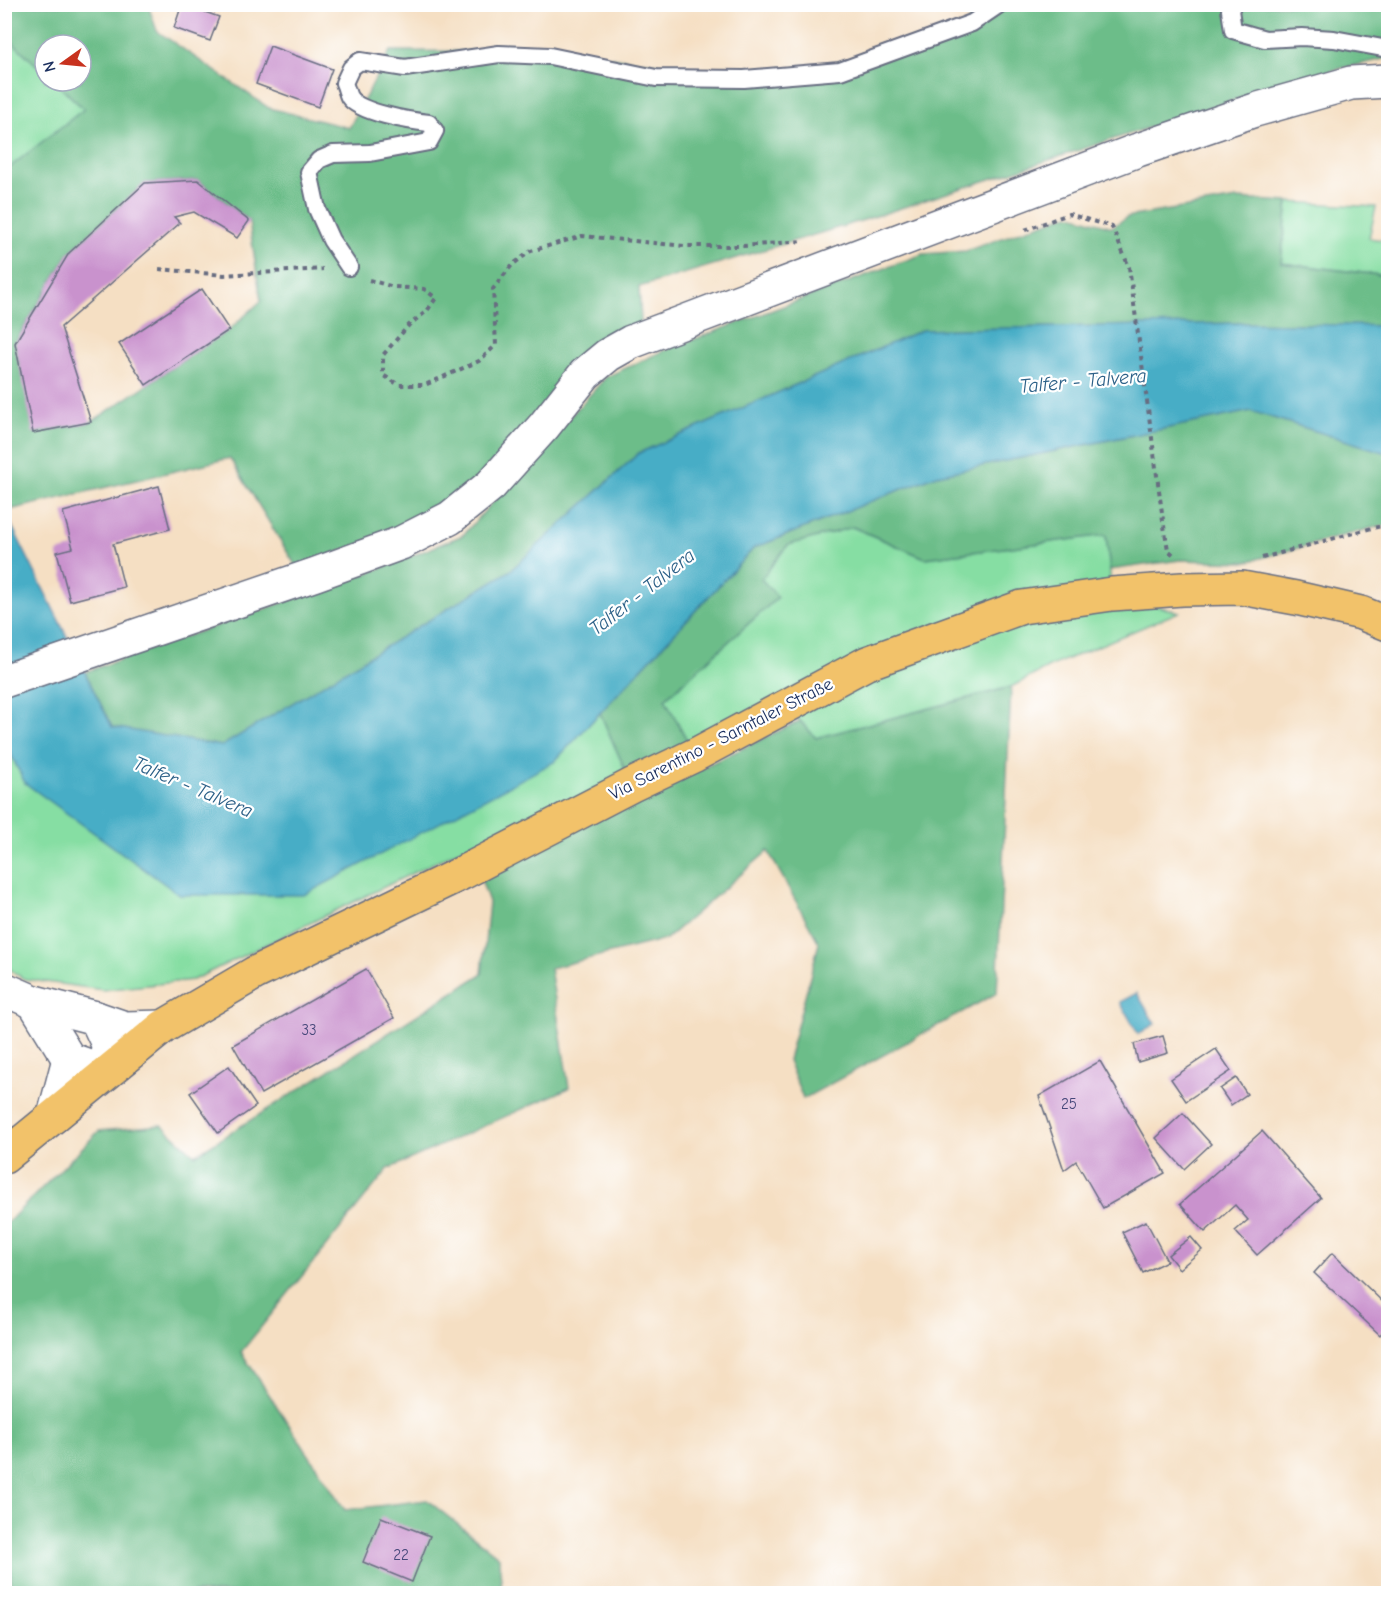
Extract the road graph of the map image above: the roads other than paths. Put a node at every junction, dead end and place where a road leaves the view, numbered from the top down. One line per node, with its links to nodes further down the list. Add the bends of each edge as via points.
1 (1000, 4): 5 (lane, via 972,23 840,70 816,73 744,79 656,78 550,56 499,54 405,68 360,61 351,68 344,83 349,98 361,107 429,123 435,131 429,142 370,153 333,154 319,160 309,172 317,209)
2 (1233, 4): 3 (lane, via 1233,30 1265,39 1334,39)
3 (1389, 49)
4 (1389, 81): 7 (street, via 1340,86 1138,150 631,342 585,374 491,485 450,518 401,543)
5 (349, 267)
6 (1389, 624): 10 (main road, Via Sarentino - Sarntaler Straße, via 1361,613 1242,588 1112,594 1022,607 867,663 695,755 255,974)
7 (4, 681)
8 (19, 996): 9 (street); 11 (street)
9 (96, 1017): 10 (street, via 125,1028); 12 (street, via 108,1044)
10 (163, 1027): 12 (main road, Via Sarentino - Sarntaler Straße)
11 (69, 1059): 12 (street); 13 (street)
12 (106, 1072): 13 (main road, Via Sarentino - Sarntaler Straße)
13 (54, 1116): 14 (main road, Via Sarentino - Sarntaler Straße)
14 (4, 1157)

